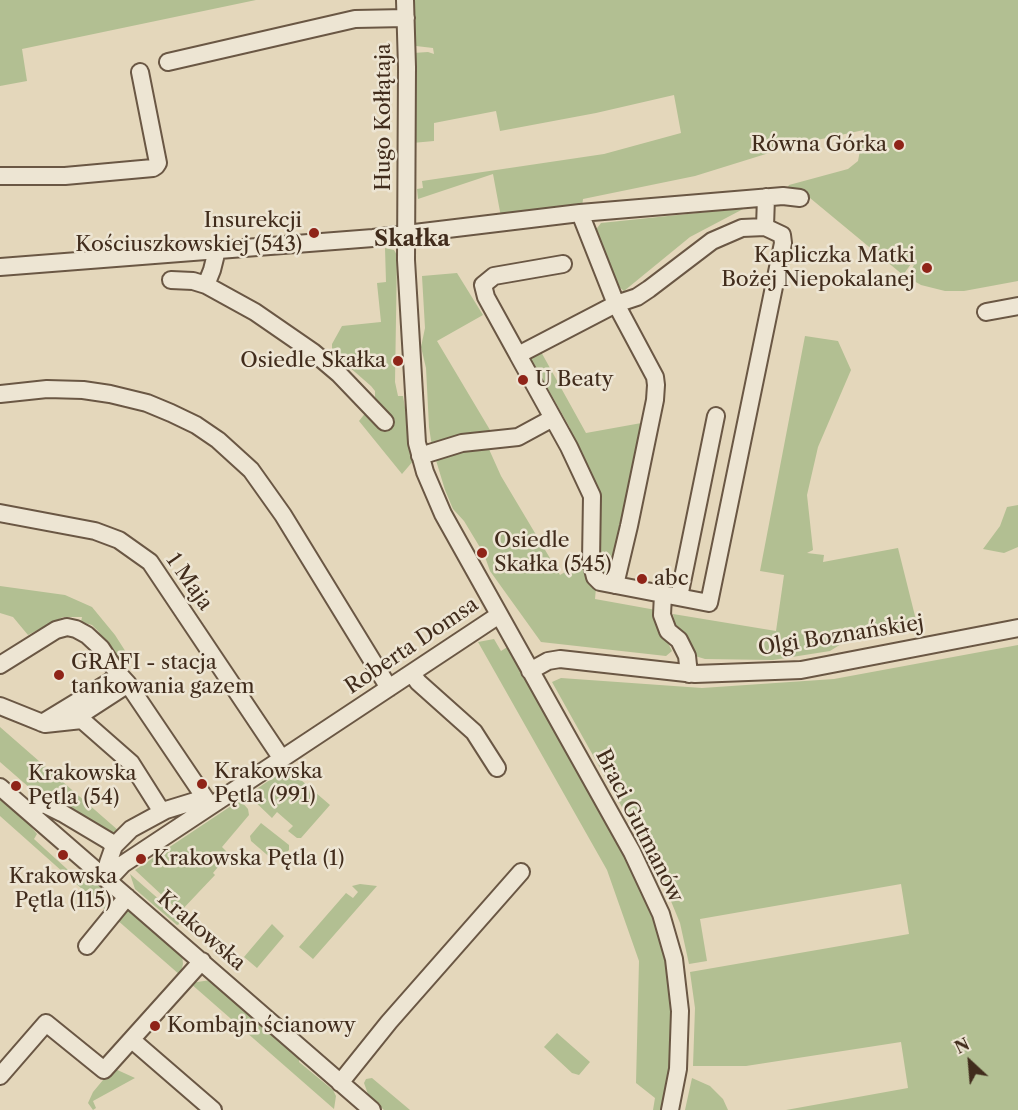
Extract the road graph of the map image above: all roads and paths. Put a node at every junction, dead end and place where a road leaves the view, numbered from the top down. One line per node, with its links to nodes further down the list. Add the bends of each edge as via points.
1 (405, 0): 2 (street, Hugo Kołłątaja)
2 (406, 18): 3 (street, via 355,19); 10 (street, Hugo Kołłątaja)
3 (168, 62)
4 (140, 72): 5 (street, via 156,166 65,176)
5 (0, 176)
6 (766, 197): 7 (street); 8 (street); 9 (street)
7 (800, 198)
8 (580, 213): 10 (street); 16 (street)
9 (765, 227): 16 (street, via 742,228 712,241 637,297); 27 (street, via 782,235 783,243 709,603)
10 (406, 234): 11 (street); 24 (street, Roberta Domsa)
11 (217, 250): 13 (street); 15 (street)
12 (562, 264): 19 (street, via 494,276 483,285)
13 (0, 267)
14 (171, 280): 15 (street)
15 (206, 285): 23 (street, via 255,312 313,352)
16 (616, 304): 19 (street); 26 (street, via 652,370 656,385)
17 (1018, 306): 18 (street)
18 (986, 312)
19 (518, 355): 22 (street)
20 (0, 394): 35 (street, via 48,389 110,394 171,413 218,440 251,470 283,515)
21 (716, 416): 27 (street)
22 (553, 418): 24 (street, via 518,437 462,443); 26 (street, via 592,496 591,561 595,577)
23 (385, 422)
24 (420, 456): 28 (street, Roberta Domsa, via 442,514)
25 (0, 513): 39 (street, 1 Maja, via 95,531 119,540 150,562)
26 (615, 585): 27 (street)
27 (671, 596): 33 (street, via 662,615 668,631 679,640 687,656)
28 (499, 615): 31 (street, Braci Gutmanów); 32 (street, Roberta Domsa)
29 (1018, 628): 33 (street, Olgi Boznańskiej, via 801,670)
30 (0, 664): 34 (street, via 67,627 87,635 101,648)
31 (530, 671): 33 (street, Olgi Boznańskiej, via 560,659); 57 (street, Braci Gutmanów, via 645,878 683,970 680,1025 686,1070)
32 (412, 674): 35 (street, Roberta Domsa); 40 (street, via 474,732)
33 (689, 674)
34 (128, 684): 37 (street); 38 (street, via 111,681); 42 (street)
35 (389, 688): 39 (street, Roberta Domsa)
36 (0, 706): 38 (street)
37 (71, 721): 38 (street); 44 (street, via 82,720 131,763)
38 (42, 723)
39 (282, 759): 42 (street, Roberta Domsa, via 242,793)
40 (497, 768)
41 (0, 786): 47 (street, Krakowska)
42 (208, 803): 44 (street); 47 (street, Roberta Domsa, via 123,864)
43 (38, 806): 45 (street, via 44,804 62,813)
44 (162, 812): 45 (street, via 131,830)
45 (114, 846): 47 (street)
46 (521, 872): 53 (street)
47 (108, 880): 48 (street, Krakowska)
48 (128, 897): 49 (street); 50 (street, Krakowska)
49 (87, 946)
50 (202, 961): 51 (street); 53 (street, Krakowska)
51 (132, 1040): 52 (street, via 104,1070 46,1023); 55 (street)
52 (0, 1076)
53 (340, 1083): 54 (street, Krakowska)
54 (352, 1104): 56 (street, Krakowska)
55 (213, 1110)
56 (372, 1110)
57 (670, 1110)

